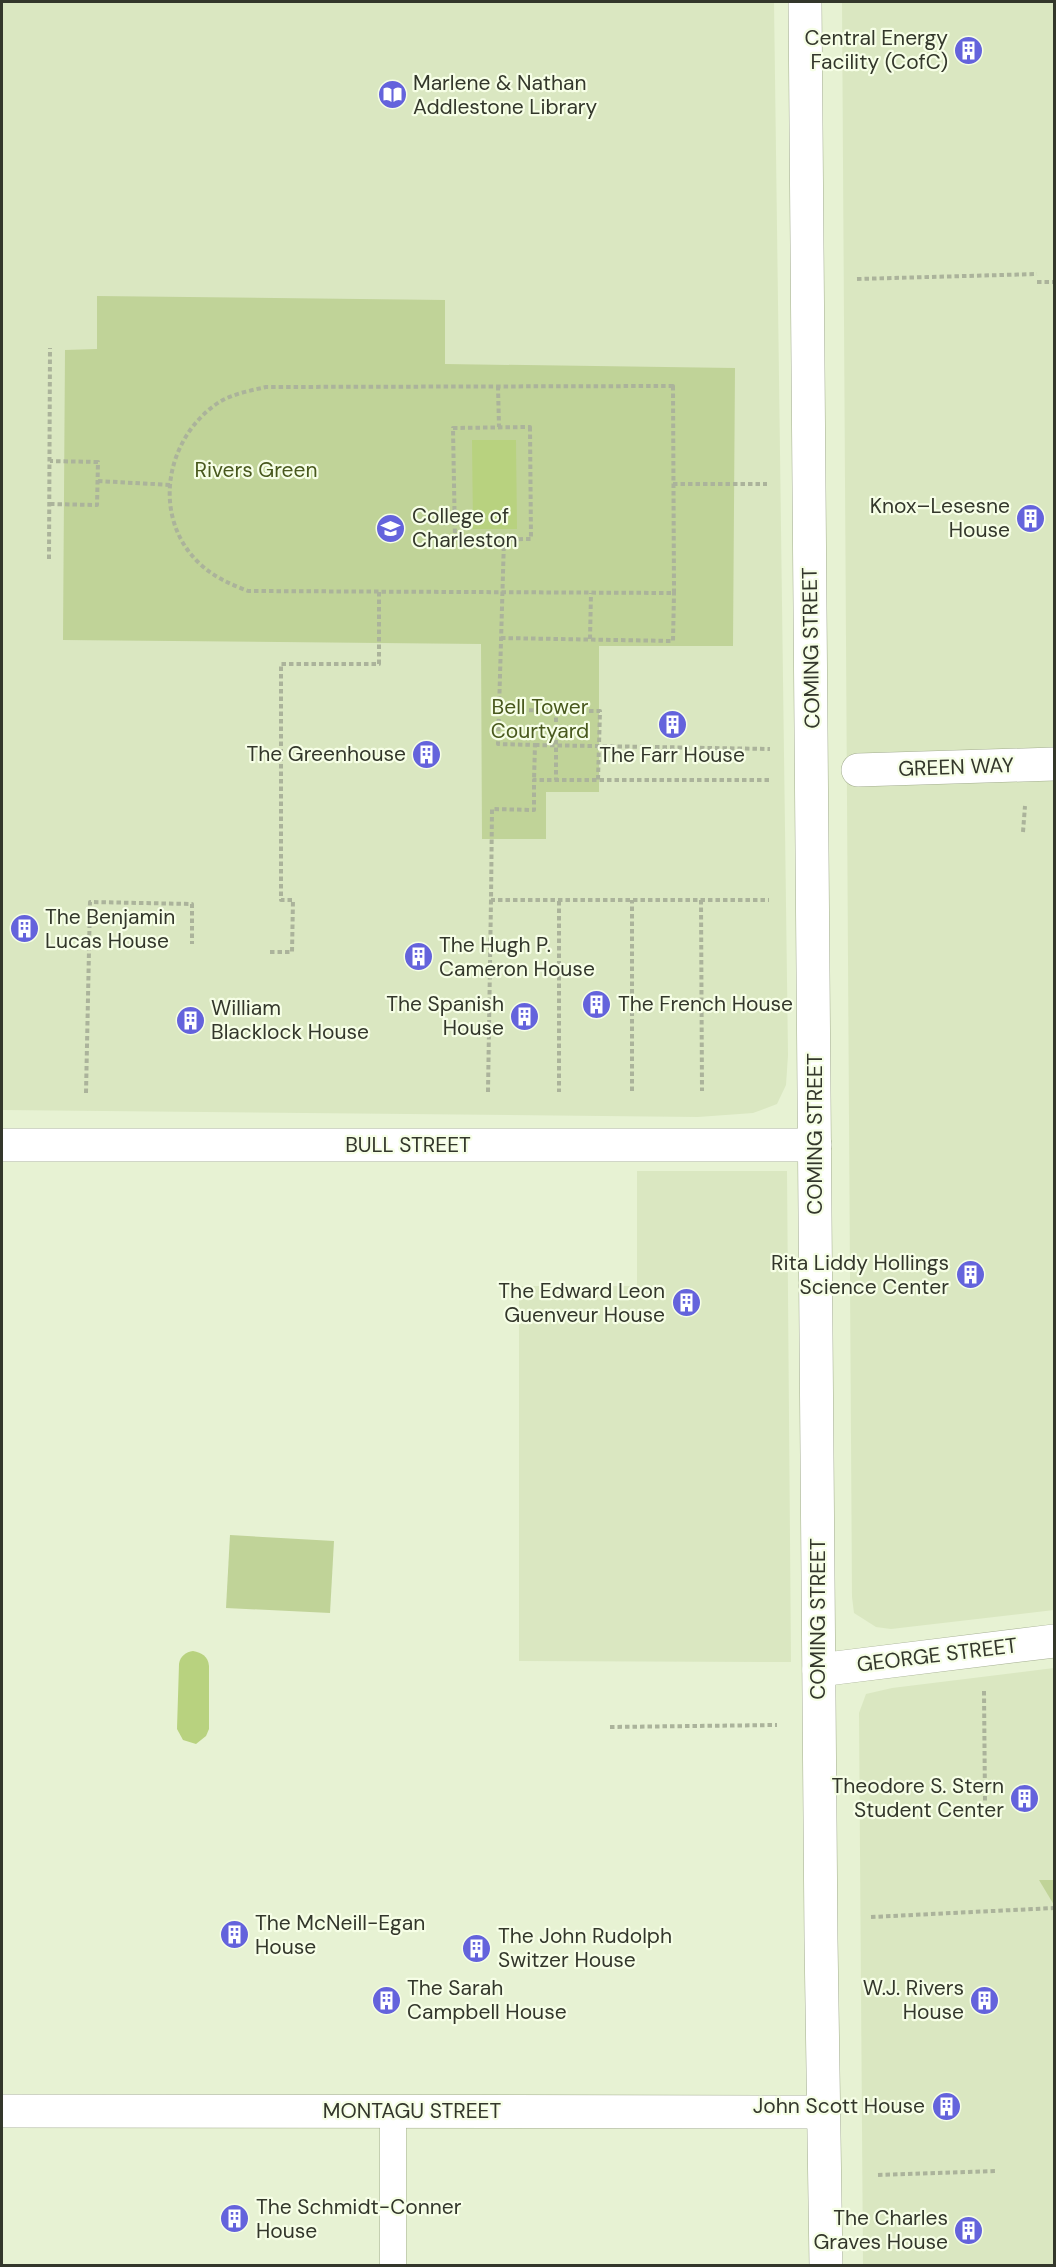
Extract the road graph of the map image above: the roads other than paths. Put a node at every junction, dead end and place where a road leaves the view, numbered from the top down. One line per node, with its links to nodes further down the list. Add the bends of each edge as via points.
1 (805, 2): 5 (street, COMING STREET)
2 (1054, 764): 3 (street, GREEN WAY)
3 (858, 770)
4 (2, 1145): 5 (street, BULL STREET)
5 (815, 1145): 7 (street, COMING STREET)
6 (1054, 1641): 7 (street, GEORGE STREET)
7 (819, 1670): 10 (street, COMING STREET)
8 (2, 2111): 9 (street, MONTAGU STREET)
9 (393, 2112): 10 (street, MONTAGU STREET); 11 (lane)
10 (823, 2112): 12 (street, COMING STREET)
11 (393, 2265)
12 (826, 2265)

